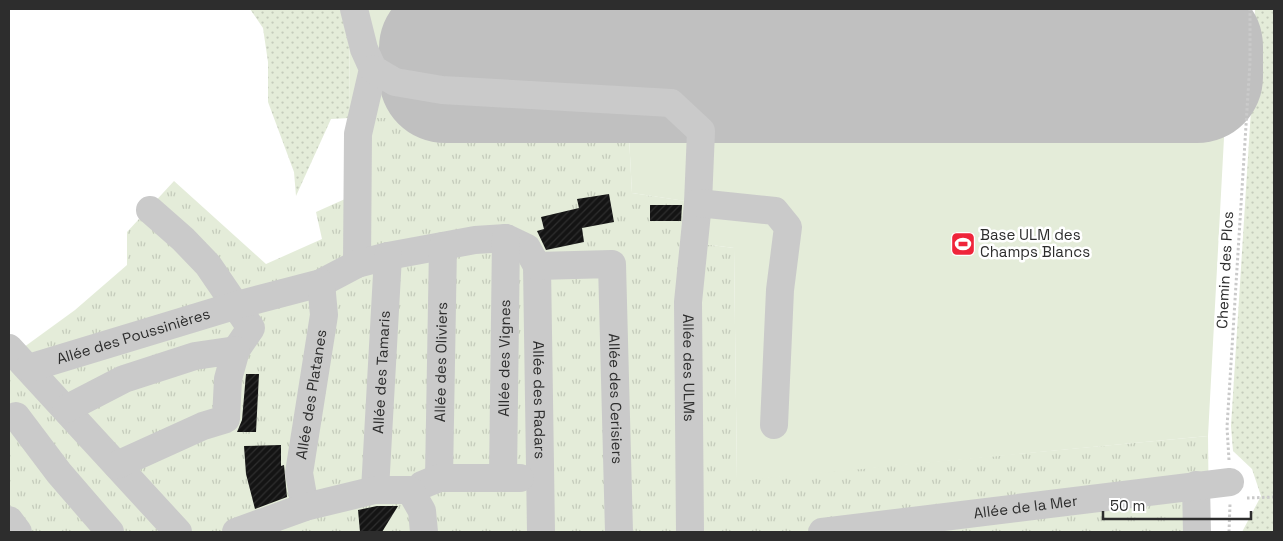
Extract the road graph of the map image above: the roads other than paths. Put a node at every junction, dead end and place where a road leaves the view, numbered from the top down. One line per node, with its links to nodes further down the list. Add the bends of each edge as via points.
1 (354, 9): 2 (lane, via 364,49)
2 (373, 69): 3 (lane, Allée des ULMs, via 395,82 442,90 671,103 701,131); 8 (lane, via 358,134)
3 (698, 203): 17 (lane, via 775,212 788,227 780,290); 35 (lane, Allée des ULMs, via 688,302)
4 (150, 210): 11 (lane, via 208,265)
5 (506, 238): 6 (lane, Allée des Poussinières); 9 (lane, via 527,248); 20 (lane, Allée des Vignes)
6 (443, 246): 7 (lane, Allée des Poussinières); 19 (lane, Allée des Oliviers)
7 (388, 256): 8 (lane, Allée des Poussinières); 23 (lane, Allée des Tamaris)
8 (358, 264): 10 (lane, Allée des Poussinières)
9 (537, 266): 21 (lane, Allée des Radars); 34 (lane, Allée des Cerisiers, via 612,264)
10 (321, 283): 11 (lane, Allée des Poussinières); 26 (lane, Allée des Platanes, via 324,315 299,473)
11 (236, 305): 13 (lane, via 251,328); 14 (lane, Allée des Poussinières)
12 (9, 348): 14 (lane)
13 (236, 350): 15 (lane, via 195,356); 18 (lane, via 228,379 226,419)
14 (29, 368): 15 (lane)
15 (60, 402): 16 (lane); 18 (lane)
16 (12, 418): 29 (lane)
17 (774, 425)
18 (117, 465): 30 (lane)
19 (438, 478): 20 (lane); 24 (lane)
20 (503, 478): 21 (lane)
21 (539, 478): 33 (lane, Allée des Radars)
22 (1196, 485): 25 (lane, Allée de la Mer); 36 (lane, Allée de la Mer); 37 (lane)
23 (374, 490): 24 (lane); 26 (lane)
24 (410, 490): 32 (lane, via 422,511)
25 (1230, 490)
26 (305, 507): 31 (lane)
27 (9, 520): 28 (lane)
28 (18, 532)
29 (110, 532)
30 (178, 532)
31 (236, 532)
32 (424, 532)
33 (541, 532)
34 (619, 532)
35 (690, 532)
36 (822, 532)
37 (1197, 532)

